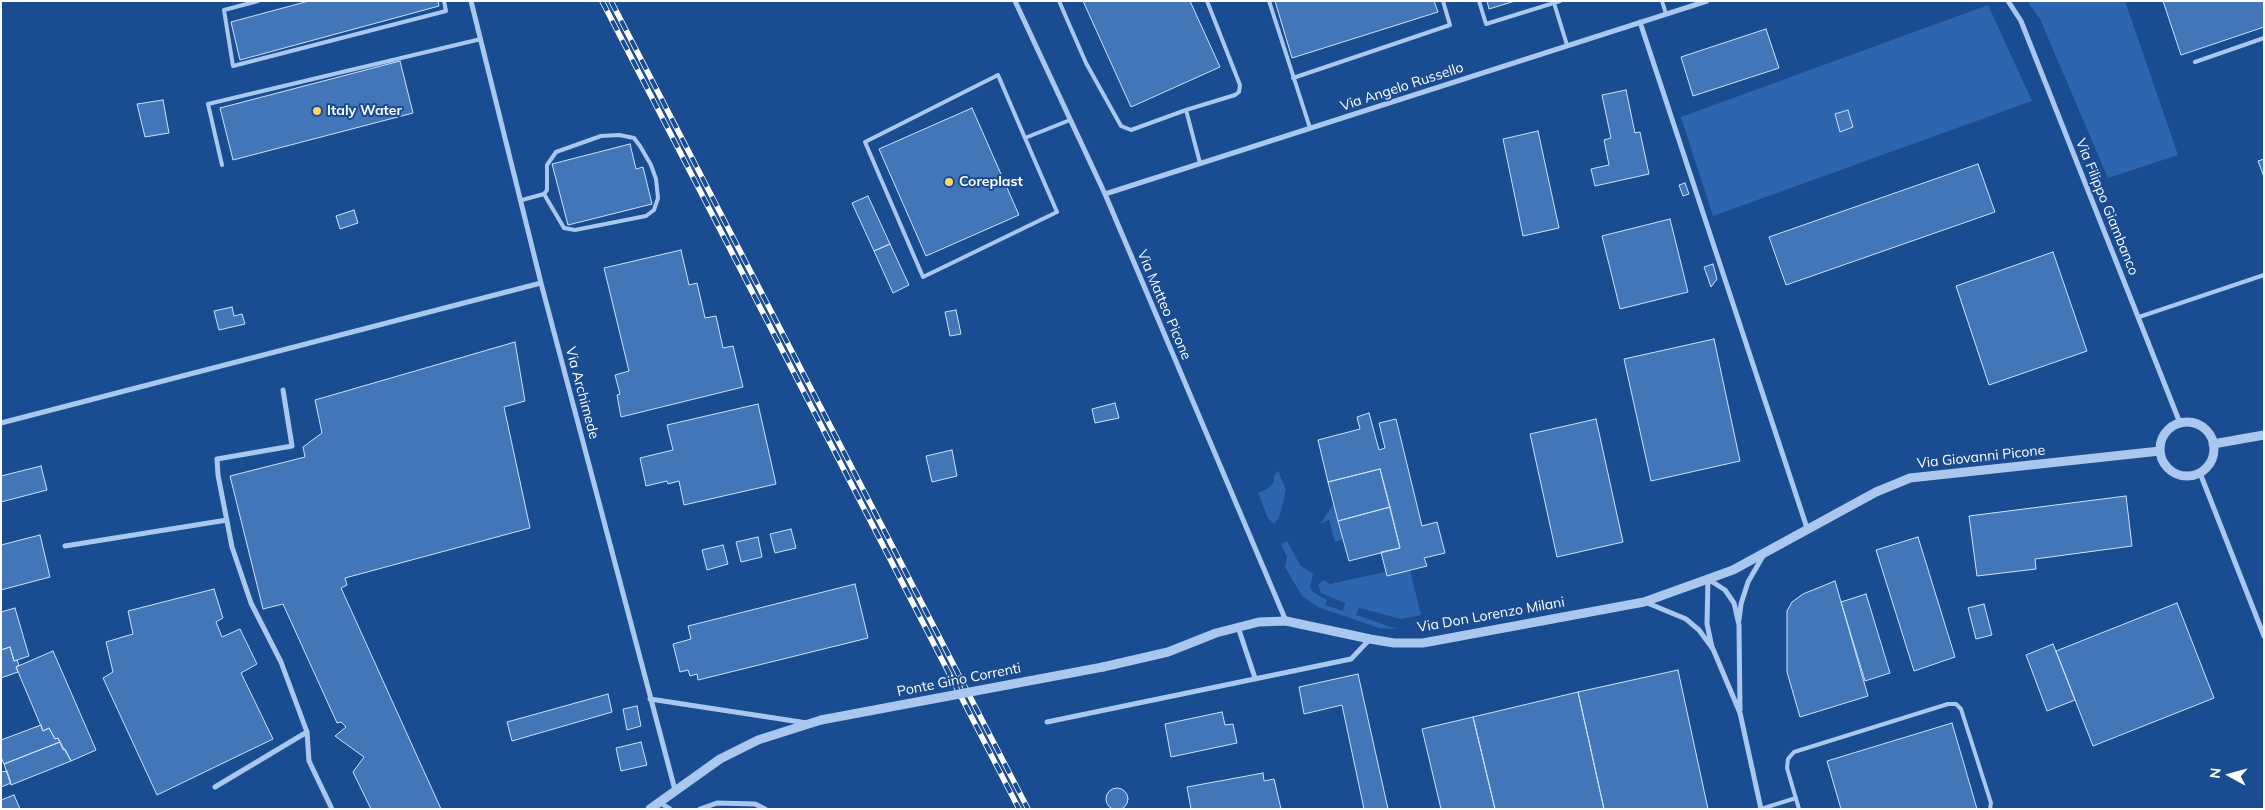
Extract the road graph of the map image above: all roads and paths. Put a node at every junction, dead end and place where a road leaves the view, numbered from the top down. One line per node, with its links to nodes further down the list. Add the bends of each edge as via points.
1 (258, 1): 2 (lane, via 224,10 233,66 446,12)
2 (444, 1)
3 (471, 1): 18 (street, Via Archimede)
4 (1015, 1): 23 (street, Via Matteo Picone)
5 (1059, 1): 22 (lane, via 1086,63 1122,126 1131,130)
6 (1207, 1): 22 (lane, via 1240,85 1239,92 1235,96)
7 (1269, 1): 21 (lane)
8 (1443, 1): 21 (lane, via 1450,25)
9 (1479, 1): 14 (lane, via 1486,24)
10 (1560, 1): 14 (lane)
11 (1662, 1): 15 (lane)
12 (1707, 1): 15 (street, Via Angelo Russello)
13 (2008, 1): 33 (street, Via Filippo Giambanco, via 2021,21)
14 (1554, 3): 19 (lane)
15 (1666, 14): 16 (street, Via Angelo Russello)
16 (1640, 22): 19 (street, Via Angelo Russello); 42 (street)
17 (2264, 38): 20 (lane)
18 (481, 39): 27 (lane, via 208,104); 30 (street, Via Archimede)
19 (1568, 45): 24 (street, Via Angelo Russello)
20 (2195, 62)
21 (1293, 78): 24 (lane)
22 (1186, 110): 26 (lane)
23 (1070, 120): 25 (lane); 29 (street, Via Matteo Picone)
24 (1310, 128): 26 (street, Via Angelo Russello)
25 (1024, 138): 25 (lane, via 998,75 865,142 923,277 1057,212)
26 (1200, 163): 29 (street, Via Angelo Russello)
27 (222, 165)
28 (544, 194): 28 (lane, via 547,190 547,165 556,152 601,136 620,135 634,138 652,165 658,198 654,210 646,216 575,230 564,228); 30 (lane)
29 (1105, 194): 47 (street, Via Matteo Picone)
30 (522, 200): 32 (street, Via Archimede)
31 (2264, 275): 33 (lane)
32 (541, 283): 36 (street); 55 (street, Via Archimede)
33 (2139, 317): 35 (street, Via Filippo Giambanco)
34 (283, 390): 41 (street, via 292,446 217,459)
35 (2180, 422): 38 (street, via 2202,426); 39 (street, via 2163,436)
36 (1, 423)
37 (2264, 435): 38 (street)
38 (2214, 444): 40 (street, via 2212,460)
39 (2160, 451): 40 (street, via 2170,470 2179,475); 42 (street, Via Giovanni Picone, via 1910,478)
40 (2200, 473): 50 (street)
41 (227, 520): 43 (street); 59 (street, via 232,547 251,603 281,662)
42 (1807, 528): 44 (street, Via Giovanni Picone)
43 (65, 546)
44 (1763, 555): 45 (street, Via Giovanni Picone); 48 (street, via 1740,604)
45 (1708, 579): 46 (street, Via Don Lorenzo Milani); 48 (street, via 1726,590 1734,603); 52 (street, via 1707,624)
46 (1644, 602): 51 (street, Via Don Lorenzo Milani, via 1423,643); 52 (street, via 1686,618)
47 (1286, 621): 49 (street, Via Don Lorenzo Milani); 51 (street, Via Don Lorenzo Milani)
48 (1739, 625): 56 (street)
49 (1238, 627): 53 (street, Via Don Lorenzo Milani, via 1168,652); 54 (street)
50 (2264, 636)
51 (1370, 639): 54 (street, via 1351,660)
52 (1713, 649): 56 (street)
53 (1103, 667): 58 (street, Ponte Gino Correnti, bridge)
54 (1255, 678): 57 (street)
55 (650, 699): 58 (street); 61 (street, Via Archimede)
56 (1740, 713): 69 (street)
57 (1047, 722)
58 (807, 723): 61 (street, via 758,740 720,759)
59 (307, 732): 60 (street); 64 (street, via 309,761)
60 (215, 786)
61 (675, 790): 63 (street)
62 (1796, 798): 69 (lane); 70 (lane); 71 (lane, via 1787,768 1788,759 1794,752 1956,704 1961,709 1991,803)
63 (659, 802): 65 (street); 66 (street)
64 (332, 809)
65 (650, 809)
66 (670, 809)
67 (700, 809): 68 (street, via 717,803 755,804)
68 (765, 809)
69 (1761, 809)
70 (1799, 809)
71 (1990, 809)

